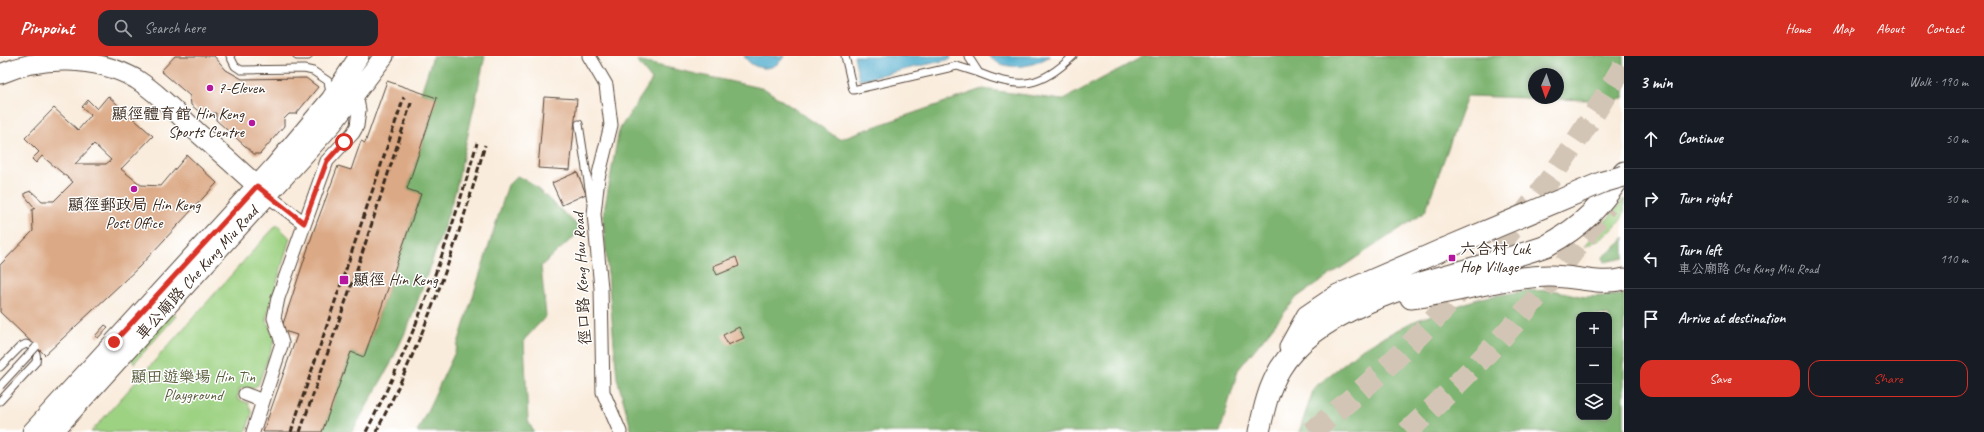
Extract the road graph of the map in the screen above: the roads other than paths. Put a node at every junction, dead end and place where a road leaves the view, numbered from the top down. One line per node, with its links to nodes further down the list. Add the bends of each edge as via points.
1 (72, 56): 12 (main road, via 37,59 19,64); 18 (main road, via 93,60 135,78 156,93)
2 (230, 56): 14 (lane, via 234,66 241,70 313,71 328,81)
3 (297, 56): 4 (lane)
4 (308, 56)
5 (384, 56): 13 (main road, 車公廟路 Che Kung Miu Road)
6 (589, 56): 19 (street, 徑口路 Keng Hau Road, via 606,85 611,125 598,178)
7 (845, 56): 11 (lane, via 853,90 957,66)
8 (968, 56): 11 (lane)
9 (1073, 56): 11 (lane, via 1057,72 1037,82 1015,84)
10 (352, 63): 13 (lane); 14 (main road, 車公廟路 Che Kung Miu Road)
11 (979, 73)
12 (0, 74)
13 (356, 95): 18 (main road, 車公廟路 Che Kung Miu Road, via 333,124); 20 (street, via 359,110 357,126 327,161)
14 (331, 99): 18 (main road, 車公廟路 Che Kung Miu Road)
15 (579, 124): 19 (lane)
16 (1624, 172): 22 (main road, via 1587,220 1546,246)
17 (1624, 176): 25 (main road, bridge, via 1603,182 1350,288 1308,316)
18 (262, 190): 20 (street); 30 (main road, 車公廟路 Che Kung Miu Road); 31 (main road, 車公廟路 Che Kung Miu Road)
19 (594, 217): 33 (street, 徑口路 Keng Hau Road, via 601,288 603,392)
20 (304, 223): 29 (street, via 275,308 274,318 282,343)
21 (1624, 279): 22 (main road, via 1602,282 1549,276 1522,277 1451,292)
22 (1364, 303): 25 (main road, via 1321,328 1294,350)
23 (36, 347): 26 (lane, bridge)
24 (0, 367): 28 (lane, via 20,346 26,344 36,350 36,362)
25 (1281, 368): 34 (main road, via 1268,391)
26 (0, 386)
27 (245, 394): 29 (street)
28 (0, 401)
29 (263, 401): 32 (street)
30 (32, 432)
31 (53, 432)
32 (253, 432)
33 (620, 432)
34 (1259, 432)

